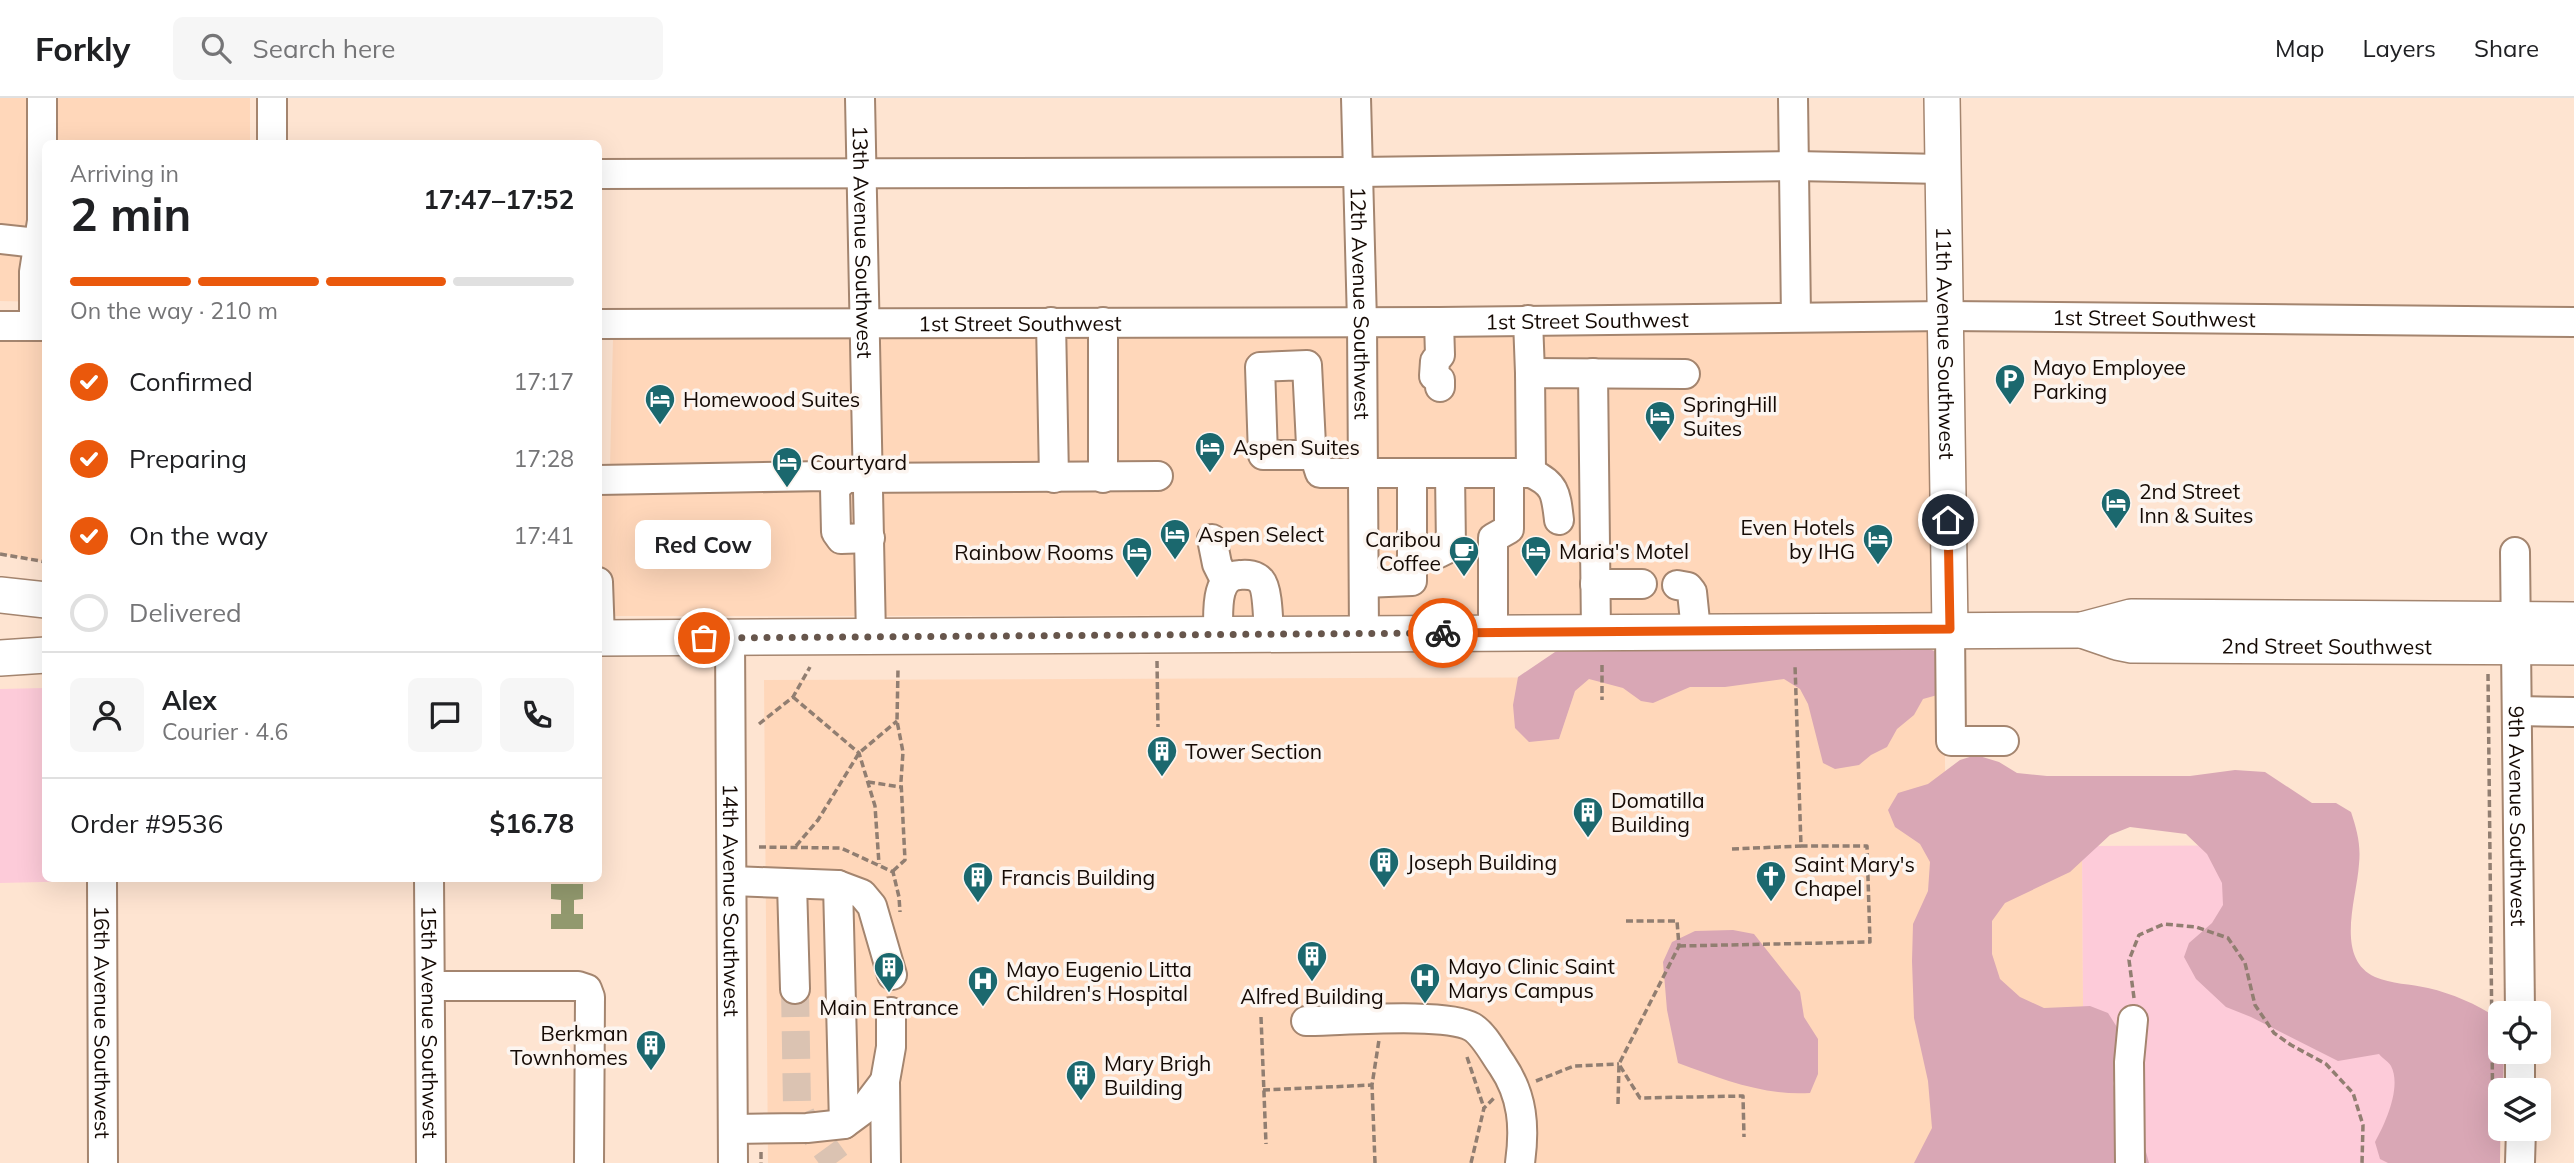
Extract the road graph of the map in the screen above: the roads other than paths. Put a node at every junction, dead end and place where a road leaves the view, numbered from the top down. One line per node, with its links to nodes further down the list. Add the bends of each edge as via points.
1 (42, 98): 14 (street, via 42,221)
2 (272, 98): 7 (street)
3 (860, 98): 10 (street, 13th Avenue Southwest)
4 (1356, 98): 11 (street, 12th Avenue Southwest)
5 (1793, 98): 8 (street)
6 (1942, 98): 9 (main road, 11th Avenue Southwest)
7 (272, 140)
8 (1794, 166): 9 (street); 11 (street); 16 (street)
9 (1943, 169): 15 (main road, 11th Avenue Southwest)
10 (861, 172): 11 (street); 12 (street); 18 (street, 13th Avenue Southwest)
11 (1358, 172): 21 (street, 12th Avenue Southwest)
12 (602, 174)
13 (0, 239): 14 (street)
14 (37, 243): 26 (street, via 34,272)
15 (1945, 316): 16 (street, 1st Street Southwest); 23 (street, 1st Street Southwest); 53 (main road, 11th Avenue Southwest)
16 (1796, 317): 17 (street, 1st Street Southwest)
17 (1528, 320): 22 (street, 1st Street Southwest); 27 (street)
18 (866, 322): 19 (street, 1st Street Southwest); 24 (street, 1st Street Southwest); 37 (street, 13th Avenue Southwest)
19 (1051, 322): 20 (street, 1st Street Southwest); 38 (street)
20 (1103, 322): 21 (street, 1st Street Southwest); 39 (street)
21 (1362, 322): 22 (street, 1st Street Southwest); 32 (street, 12th Avenue Southwest)
22 (1439, 322): 29 (street)
23 (2574, 322)
24 (602, 324)
25 (0, 326): 26 (street)
26 (40, 326)
27 (1530, 373): 28 (street); 35 (street)
28 (1592, 373): 30 (street); 47 (street)
29 (1440, 374)
30 (1685, 374)
31 (1312, 455): 32 (street, via 1320,473)
32 (1363, 473): 33 (street); 46 (street, 12th Avenue Southwest)
33 (1412, 473): 34 (street); 44 (street)
34 (1450, 473): 35 (street); 44 (street, via 1451,547)
35 (1520, 473): 41 (street, via 1546,480 1556,495); 55 (street, via 1509,529 1493,538)
36 (1158, 476): 39 (street)
37 (857, 478): 38 (street); 40 (street); 60 (street, 13th Avenue Southwest, via 870,538)
38 (1054, 478): 39 (street)
39 (1103, 478)
40 (602, 480)
41 (1559, 520)
42 (1212, 539): 45 (street)
43 (2515, 552): 56 (street, 9th Avenue Southwest)
44 (1413, 557): 46 (street, via 1412,581)
45 (1225, 580): 57 (street, via 1244,575 1261,581); 59 (street)
46 (1364, 583): 58 (street, 12th Avenue Southwest)
47 (1595, 584): 48 (street); 64 (street)
48 (1642, 584)
49 (1677, 585): 54 (street, via 1692,592)
50 (0, 595): 51 (main road)
51 (42, 600)
52 (2574, 620): 56 (main road, 2nd Street Southwest)
53 (1950, 629): 54 (main road, 2nd Street Southwest); 56 (main road, 2nd Street Southwest, via 2082,630 2131,617); 69 (street, via 1951,741)
54 (1696, 631): 64 (main road, 2nd Street Southwest)
55 (1493, 632): 58 (main road, 2nd Street Southwest); 64 (main road, 2nd Street Southwest)
56 (2516, 633): 63 (main road, 2nd Street Southwest); 67 (street, 9th Avenue Southwest)
57 (1269, 634): 58 (main road, 2nd Street Southwest); 59 (main road, 2nd Street Southwest)
58 (1364, 634)
59 (1218, 635): 60 (main road, 2nd Street Southwest)
60 (872, 637): 62 (main road, 2nd Street Southwest)
61 (602, 638): 62 (main road, 2nd Street Southwest)
62 (730, 638): 70 (street, 14th Avenue Southwest)
63 (2574, 648)
64 (1599, 649)
65 (42, 655): 66 (main road)
66 (0, 658)
67 (2517, 711): 68 (street); 78 (street, 9th Avenue Southwest)
68 (2574, 712)
69 (2004, 741)
70 (732, 881): 72 (street); 84 (street, 14th Avenue Southwest)
71 (102, 882): 86 (street, 16th Avenue Southwest)
72 (792, 884): 73 (street); 77 (street)
73 (838, 885): 75 (street, via 862,894 872,906); 83 (street)
74 (429, 889): 76 (street, 15th Avenue Southwest)
75 (892, 975)
76 (430, 986): 87 (street, 15th Avenue Southwest); 88 (street, via 587,989)
77 (795, 989)
78 (2519, 1001)
79 (891, 1012): 82 (street)
80 (2133, 1020): 92 (street)
81 (1306, 1021): 91 (street, via 1435,1019 1474,1028 1513,1081 1522,1108)
82 (885, 1081): 83 (street, via 863,1111); 90 (street)
83 (844, 1124): 84 (street)
84 (733, 1129): 89 (street, 14th Avenue Southwest)
85 (2521, 1141): 93 (street)
86 (103, 1163)
87 (430, 1163)
88 (589, 1163)
89 (733, 1163)
90 (886, 1163)
91 (1520, 1163)
92 (2130, 1163)
93 (2520, 1163)

